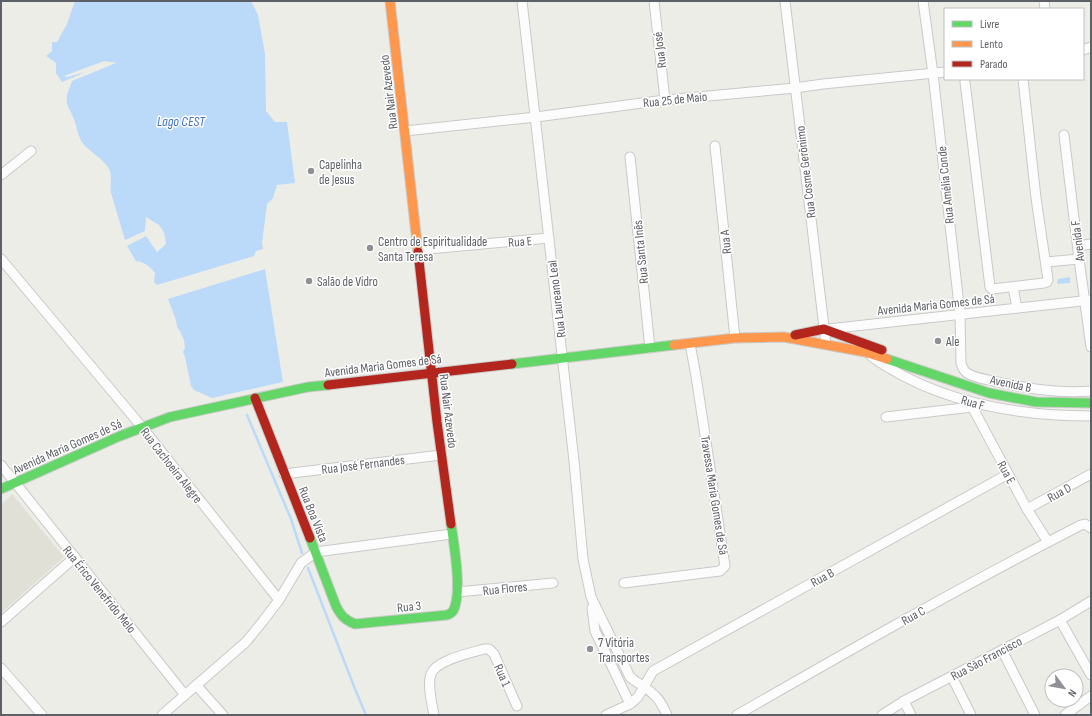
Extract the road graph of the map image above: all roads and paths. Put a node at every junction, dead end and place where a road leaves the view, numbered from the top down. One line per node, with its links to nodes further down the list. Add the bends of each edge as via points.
1 (390, 1): 13 (street, Rua Nair Azevedo)
2 (522, 1): 12 (street, Rua Laureano Leal)
3 (654, 1): 11 (street, Rua José)
4 (785, 1): 10 (street, Rua Cosme Gerônimo)
5 (923, 1): 7 (street, Rua Amélia Conde)
6 (944, 72): 7 (street, Rua 25 de Maio)
7 (933, 74): 10 (street, Rua 25 de Maio); 29 (street, Rua Amélia Conde)
8 (1023, 80): 25 (street)
9 (965, 82): 26 (street, via 990,287)
10 (795, 88): 11 (street, Rua 25 de Maio); 30 (street, Rua Cosme Gerônimo)
11 (665, 100): 12 (street, Rua 25 de Maio)
12 (536, 117): 13 (street, Rua 25 de Maio); 19 (street, Rua Laureano Leal)
13 (405, 131): 22 (street, Rua Nair Azevedo)
14 (1064, 135): 21 (street, Avenida F)
15 (715, 146): 32 (street, Rua A)
16 (31, 151): 18 (street)
17 (630, 156): 36 (street, Rua Santa Inês)
18 (1, 175)
19 (549, 238): 22 (street, Rua E); 38 (street, Rua Laureano Leal)
20 (1091, 244): 21 (street)
21 (1078, 246): 24 (street, Avenida F)
22 (418, 250): 40 (street, Rua Nair Azevedo)
23 (1, 259): 47 (street, Rua Cachoeira Alegre)
24 (1079, 259): 25 (street); 27 (street, Avenida F)
25 (1046, 262): 26 (street, via 1047,282)
26 (1013, 287): 28 (street)
27 (1088, 300): 28 (street, Avenida Maria Gomes de Sá); 35 (street, Avenida F)
28 (1017, 308): 29 (street, Avenida Maria Gomes de Sá)
29 (960, 314): 30 (street, Avenida Maria Gomes de Sá); 41 (street, Rua Amélia Conde, via 961,362 966,372 978,378 1008,385 1045,390)
30 (824, 329): 31 (street, Avenida Maria Gomes de Sá); 34 (street, Rua Cosme Gerônimo); 39 (street, Avenida B, via 920,365)
31 (784, 337): 32 (street, Avenida Maria Gomes de Sá); 34 (street, Avenida Maria Gomes de Sá)
32 (735, 338): 33 (street, Avenida Maria Gomes de Sá)
33 (690, 344): 36 (street, Avenida Maria Gomes de Sá); 62 (street, Travessa Maria Gomes de Sá, via 725,566 720,571)
34 (826, 344): 37 (street, Avenida B)
35 (1091, 347)
36 (650, 348): 38 (street, Avenida Maria Gomes de Sá)
37 (865, 352): 39 (street, Avenida B); 44 (street, Rua F, via 906,377)
38 (563, 358): 40 (street, Avenida Maria Gomes de Sá); 64 (street, Rua Laureano Leal, via 583,559)
39 (928, 372): 43 (street, Avenida B, via 989,393 1036,402)
40 (431, 373): 42 (street, Avenida Maria Gomes de Sá, via 308,387); 48 (street, Rua Nair Azevedo)
41 (1089, 389)
42 (255, 398): 47 (street, Avenida Maria Gomes de Sá, via 188,413); 50 (street, Rua Boa Vista)
43 (1091, 403)
44 (970, 404): 45 (street, Rua F, via 1058,416); 46 (street, Rua F); 51 (street, Rua E)
45 (1091, 416)
46 (886, 417)
47 (142, 427): 53 (street, Avenida Maria Gomes de Sá); 65 (street, Rua Cachoeira Alegre)
48 (441, 455): 50 (street, Rua José Fernandes); 57 (street, Rua Nair Azevedo)
49 (1, 466): 53 (street, Rua Érico Venefrido Melo)
50 (284, 474): 59 (street, Rua Boa Vista)
51 (1008, 474): 55 (street, Rua E); 76 (street, Rua B, via 653,671)
52 (1091, 474): 55 (street, Rua D)
53 (16, 483): 54 (street, Avenida Maria Gomes de Sá); 60 (street, Rua Érico Venefrido Melo)
54 (1, 489)
55 (1027, 509): 58 (street, Rua E)
56 (1091, 528): 58 (street, Rua C, via 1085,524 1081,525)
57 (452, 534): 59 (street); 63 (street, Rua Nair Azevedo)
58 (1048, 542): 88 (street, Rua C, via 860,644)
59 (316, 552): 65 (street, via 301,563); 70 (street, Rua Boa Vista, via 341,616 350,623)
60 (75, 557): 69 (street); 77 (street, Rua Érico Venefrido Melo)
61 (553, 583): 63 (street, Rua Flores)
62 (624, 583)
63 (458, 592): 67 (street, Rua Nair Azevedo)
64 (591, 597): 76 (street, Rua Laureano Leal, via 630,677); 80 (street, Rua Laureano Leal, via 595,631)
65 (278, 600): 75 (street, via 246,642)
66 (1091, 601): 68 (street, Rua São Francisco)
67 (454, 609): 70 (street, Rua 3, via 447,615)
68 (1060, 620): 71 (street, Rua São Francisco); 73 (street)
69 (1, 622)
70 (363, 623)
71 (1002, 650): 74 (street, Rua São Francisco); 92 (street)
72 (1, 668): 82 (street)
73 (1091, 675)
74 (952, 677): 79 (street, Rua São Francisco); 91 (street)
75 (196, 685): 77 (street); 84 (street)
76 (643, 687): 80 (street, Rua B, via 638,697); 87 (street, via 654,694)
77 (185, 695): 83 (street)
78 (1091, 696): 93 (street)
79 (904, 701): 89 (street, Rua São Francisco); 90 (street)
80 (630, 704): 86 (street)
81 (517, 706): 85 (street, Rua 1, via 489,648 442,663 436,668 430,678)
82 (42, 715)
83 (162, 715)
84 (223, 715)
85 (434, 715)
86 (606, 715)
87 (667, 715)
88 (737, 715)
89 (882, 715)
90 (911, 715)
91 (971, 715)
92 (1035, 715)
93 (1065, 715)

